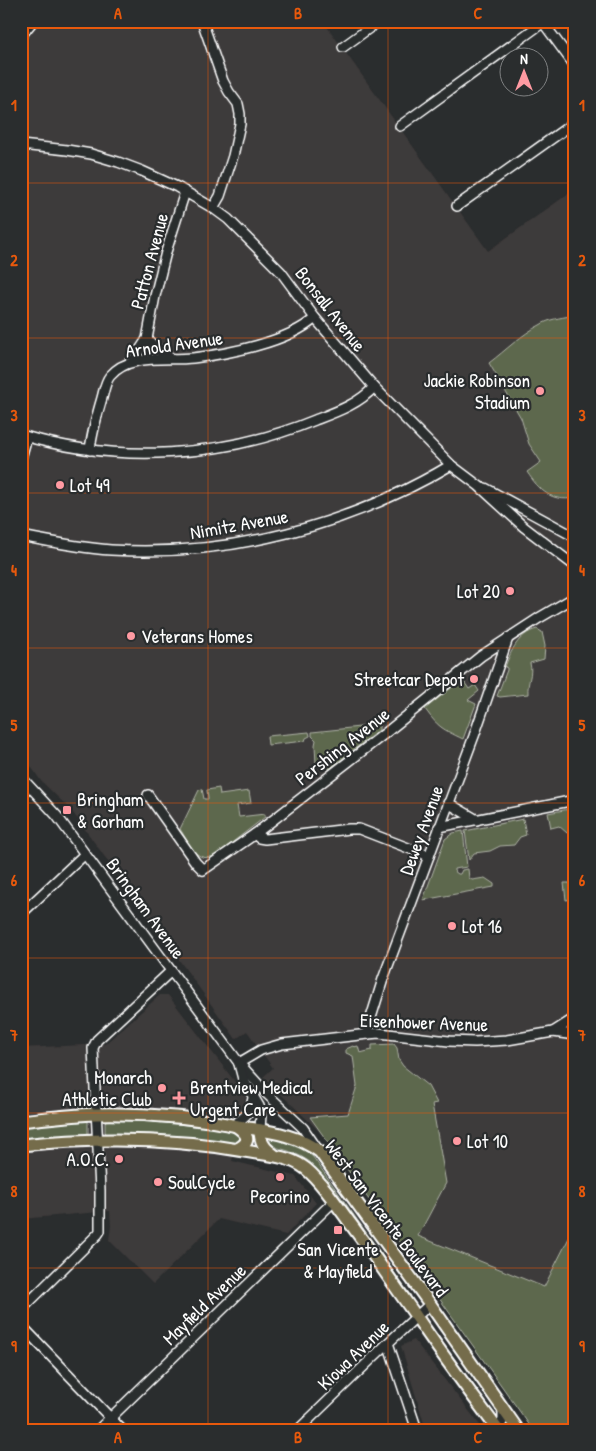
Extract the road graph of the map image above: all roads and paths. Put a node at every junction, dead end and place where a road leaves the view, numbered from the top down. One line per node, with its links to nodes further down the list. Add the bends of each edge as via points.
1 (33, 21): 5 (street)
2 (202, 21): 13 (street, via 223,81 238,104 240,114 233,156)
3 (379, 21): 6 (street)
4 (544, 22): 7 (street); 9 (street)
5 (21, 36)
6 (342, 47)
7 (575, 66)
8 (575, 122): 12 (street)
9 (400, 126)
10 (21, 145): 11 (street, Bonsall Avenue, via 91,154 142,171)
11 (186, 192): 13 (street, Bonsall Avenue); 15 (street, Patton Avenue, via 166,252)
12 (457, 206)
13 (213, 208): 14 (street, Bonsall Avenue, via 281,272)
14 (315, 318): 16 (street, Arnold Avenue, via 296,331 263,344 229,353); 18 (street, Bonsall Avenue)
15 (147, 339): 16 (street, Patton Avenue); 17 (street, Patton Avenue)
16 (170, 358): 17 (street, Arnold Avenue)
17 (132, 362): 20 (street, Arnold Avenue, via 119,367 107,379)
18 (374, 387): 20 (street, via 361,399 326,416 254,441 170,453); 22 (street, Bonsall Avenue)
19 (24, 436): 20 (street); 21 (street)
20 (90, 450)
21 (21, 458)
22 (451, 465): 23 (street, Bonsall Avenue); 24 (street, Nimitz Avenue, via 397,494 344,515 276,536 231,545 180,550 111,550)
23 (479, 486): 25 (street); 26 (street, Bonsall Avenue, via 524,527)
24 (21, 536)
25 (575, 537)
26 (575, 566)
27 (575, 597): 28 (street, Pershing Avenue)
28 (508, 638): 32 (street, Dewey Avenue); 35 (street, Pershing Avenue)
29 (21, 777): 36 (street, Bringham Avenue)
30 (148, 795): 35 (street, Pershing Avenue, via 203,870)
31 (575, 800): 33 (street)
32 (448, 803): 33 (street); 34 (street, Dewey Avenue)
33 (477, 820): 34 (street)
34 (439, 827): 37 (street, Dewey Avenue)
35 (255, 834): 37 (street, via 265,839 359,829)
36 (86, 854): 38 (street); 39 (street, Bringham Avenue)
37 (428, 856): 42 (street, Dewey Avenue, via 383,979)
38 (21, 914)
39 (171, 971): 44 (street, Bringham Avenue); 46 (street, via 97,1040 93,1048)
40 (575, 1018): 41 (street, Eisenhower Avenue)
41 (553, 1032): 42 (street, Eisenhower Avenue, via 475,1042); 43 (street, Eisenhower Avenue)
42 (368, 1034): 44 (street, Eisenhower Avenue, via 282,1044 261,1050)
43 (575, 1035)
44 (239, 1063): 45 (street, Bringham Avenue); 53 (street, Bringham Avenue, via 303,1128)
45 (253, 1098): 48 (street, via 250,1111); 49 (street, Bringham Avenue, via 261,1114)
46 (96, 1114): 47 (main road, West San Vicente Boulevard); 48 (main road, West San Vicente Boulevard, via 180,1118); 50 (street)
47 (21, 1121)
48 (234, 1125): 49 (main road, West San Vicente Boulevard); 52 (main road, via 246,1136 243,1146)
49 (260, 1130): 53 (main road, West San Vicente Boulevard, via 300,1140); 54 (main road, via 262,1144)
50 (98, 1140): 51 (main road, West San Vicente Boulevard); 52 (main road, West San Vicente Boulevard, via 171,1141); 57 (street, via 98,1234)
51 (21, 1145)
52 (237, 1149): 54 (main road, West San Vicente Boulevard)
53 (320, 1152): 56 (main road, West San Vicente Boulevard)
54 (275, 1156): 55 (main road, West San Vicente Boulevard, via 302,1166)
55 (334, 1201): 58 (main road, West San Vicente Boulevard); 62 (street, Mayfield Avenue)
56 (430, 1304): 58 (street, Kiowa Avenue); 61 (main road, West San Vicente Boulevard)
57 (21, 1310)
58 (416, 1316): 60 (street, Kiowa Avenue); 67 (main road, West San Vicente Boulevard)
59 (21, 1326): 62 (street)
60 (388, 1343): 65 (street, Kiowa Avenue); 66 (street)
61 (503, 1409): 67 (street, via 503,1420); 68 (main road, West San Vicente Boulevard)
62 (111, 1418): 63 (street, Mayfield Avenue); 64 (street)
63 (98, 1430)
64 (122, 1430)
65 (298, 1430)
66 (417, 1430)
67 (498, 1430)
68 (518, 1430)

